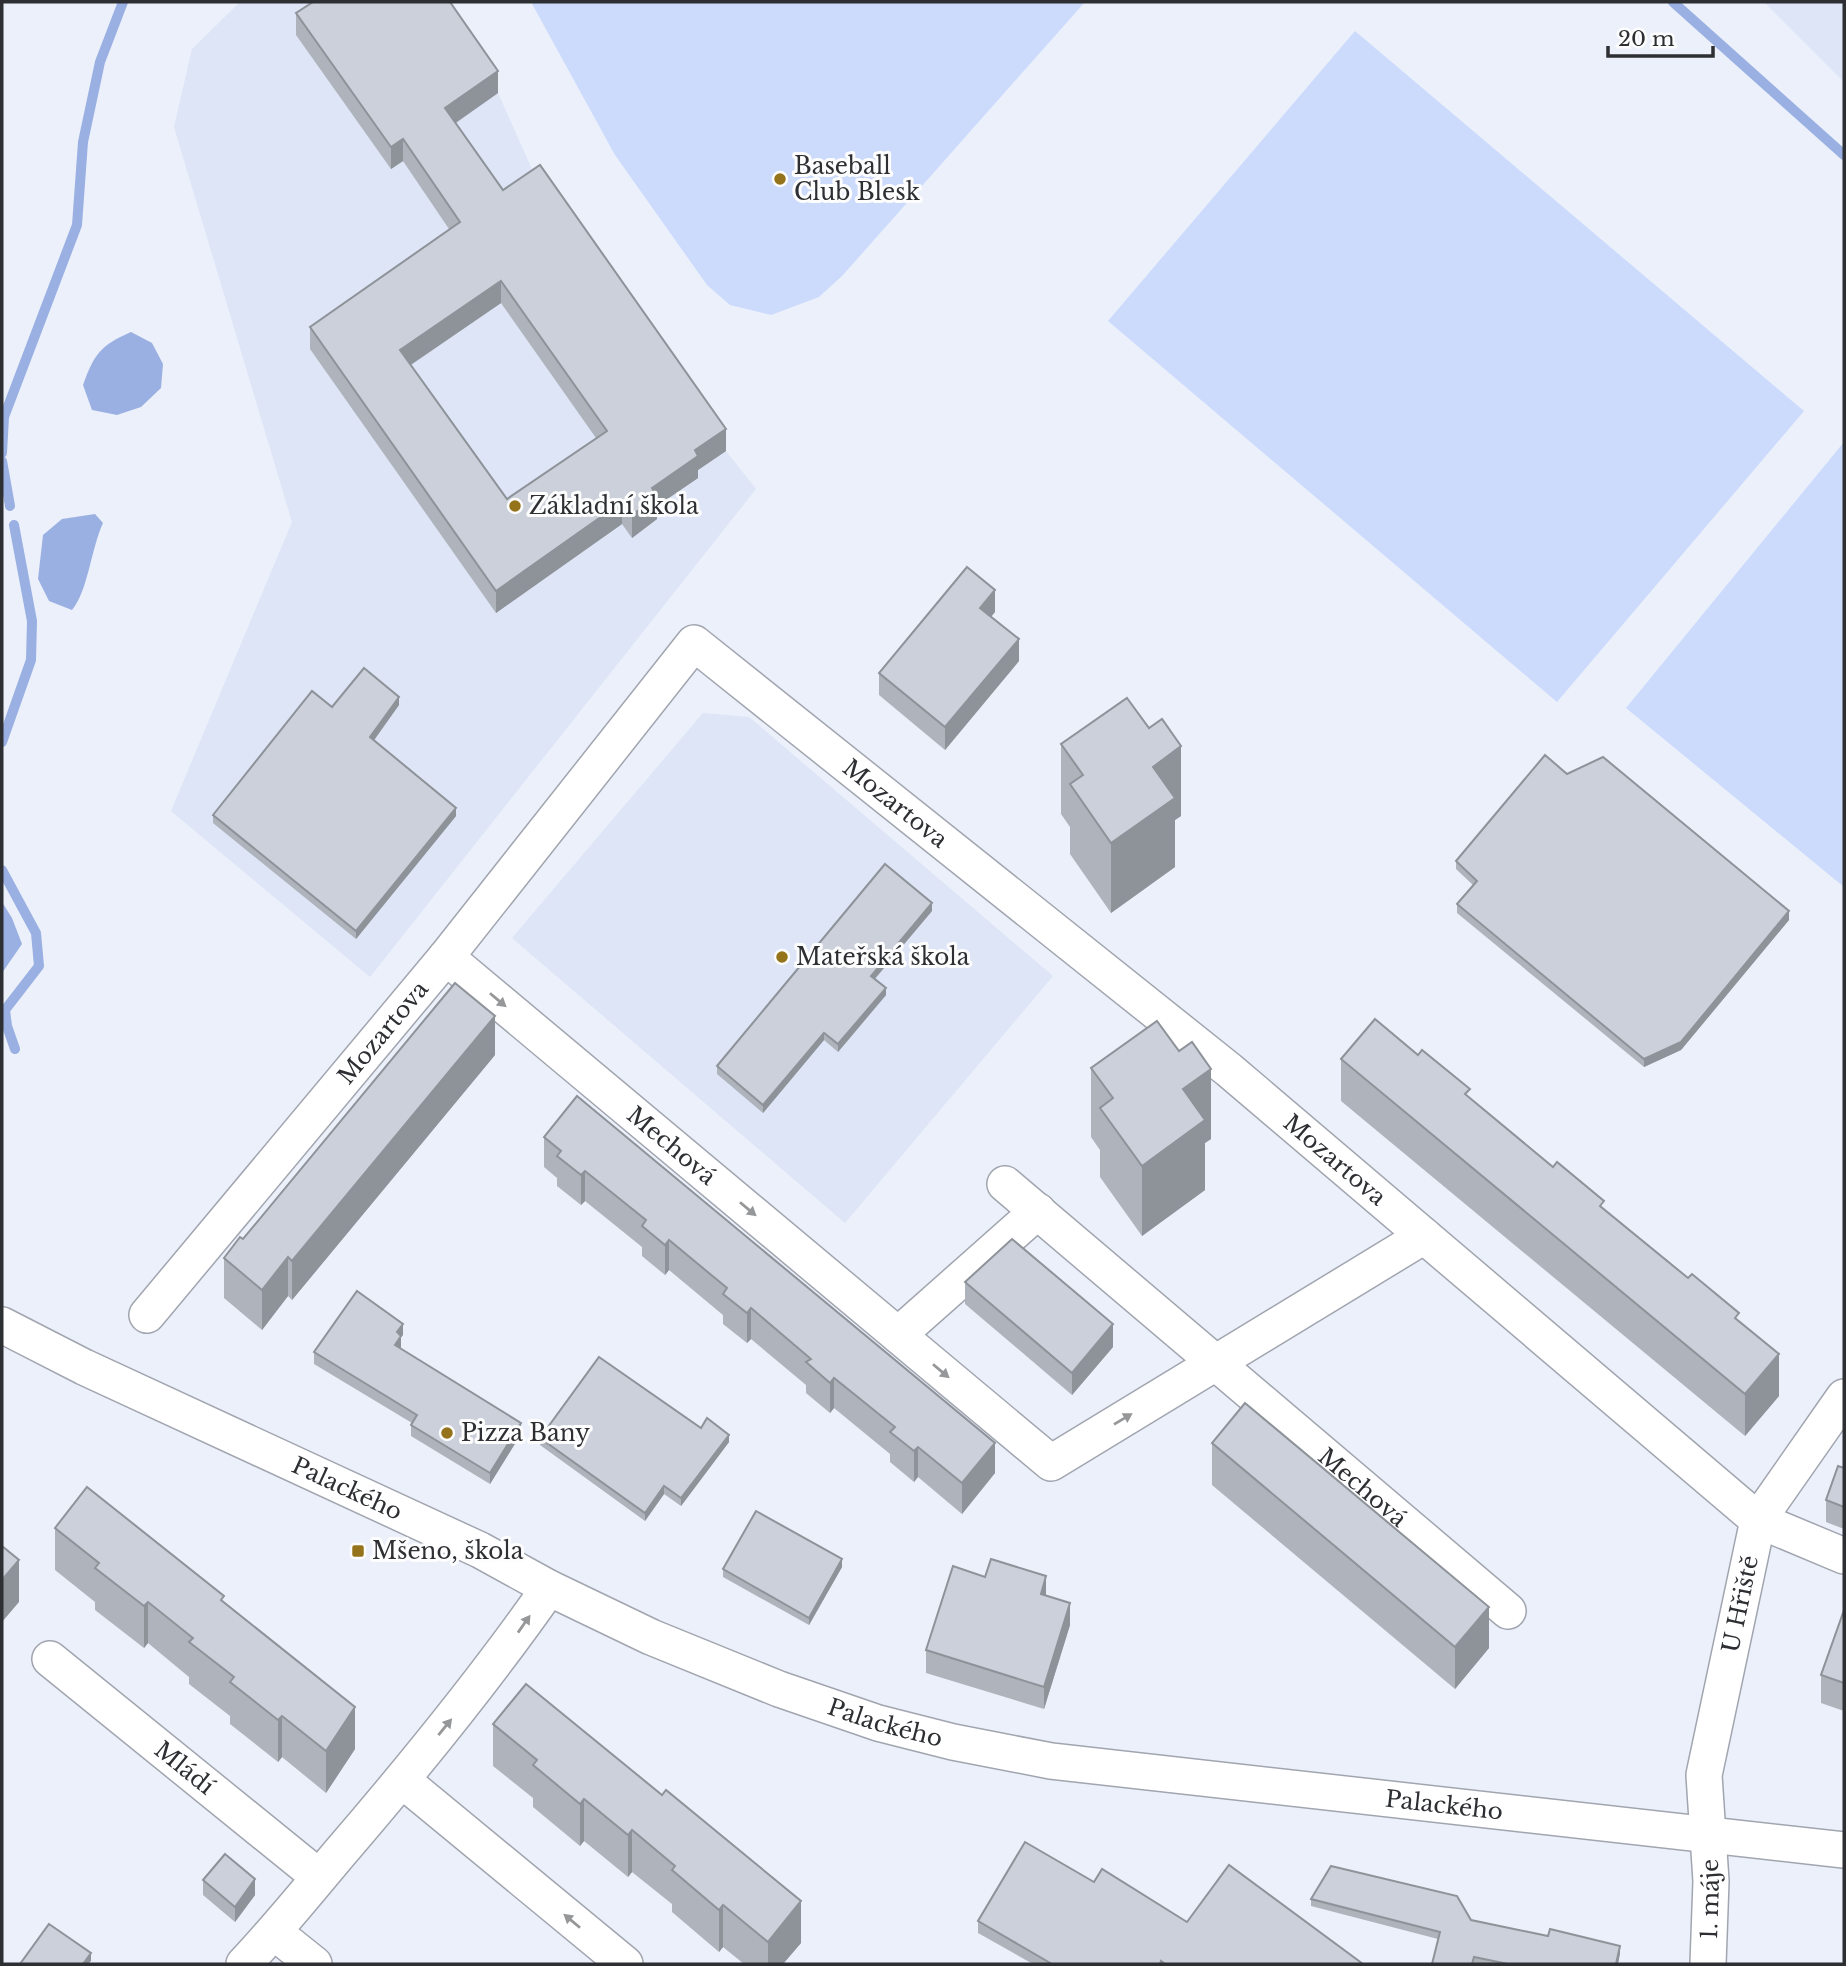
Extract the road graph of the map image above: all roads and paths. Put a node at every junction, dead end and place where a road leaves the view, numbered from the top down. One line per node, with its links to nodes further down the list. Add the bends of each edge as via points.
1 (446, 957): 4 (street, Mozartova, via 694,643 1229,1070); 5 (street, Mozartova); 6 (street, Mechová, one-way to 6)
2 (1005, 1184): 3 (street, Mechová)
3 (1038, 1211): 6 (street); 8 (street, Mechová)
4 (1423, 1236): 8 (street, Mechová); 10 (street, Mozartova)
5 (147, 1315)
6 (898, 1335): 8 (street, Mechová, one-way to 8, via 1051,1463)
7 (7, 1336): 12 (street, Palackého, via 480,1550)
8 (1216, 1363): 13 (street, Mechová)
9 (1844, 1397): 10 (street, U Hřiště)
10 (1758, 1520): 11 (street, Mozartova); 16 (street, U Hřiště, via 1704,1775)
11 (1844, 1556)
12 (549, 1588): 15 (street, one-way to 12, via 499,1660); 16 (street, Palackého, via 651,1637 779,1689 878,1723 953,1742 1051,1761)
13 (1508, 1611)
14 (50, 1659): 18 (street, Mládí)
15 (402, 1780): 18 (street); 22 (street, one-way to 15)
16 (1707, 1836): 17 (street, Palackého); 23 (street, 1. máje, via 1711,1881)
17 (1844, 1850)
18 (319, 1877): 19 (street)
19 (274, 1932): 20 (street); 21 (street)
20 (244, 1964)
21 (314, 1964)
22 (625, 1964)
23 (1707, 1964)

